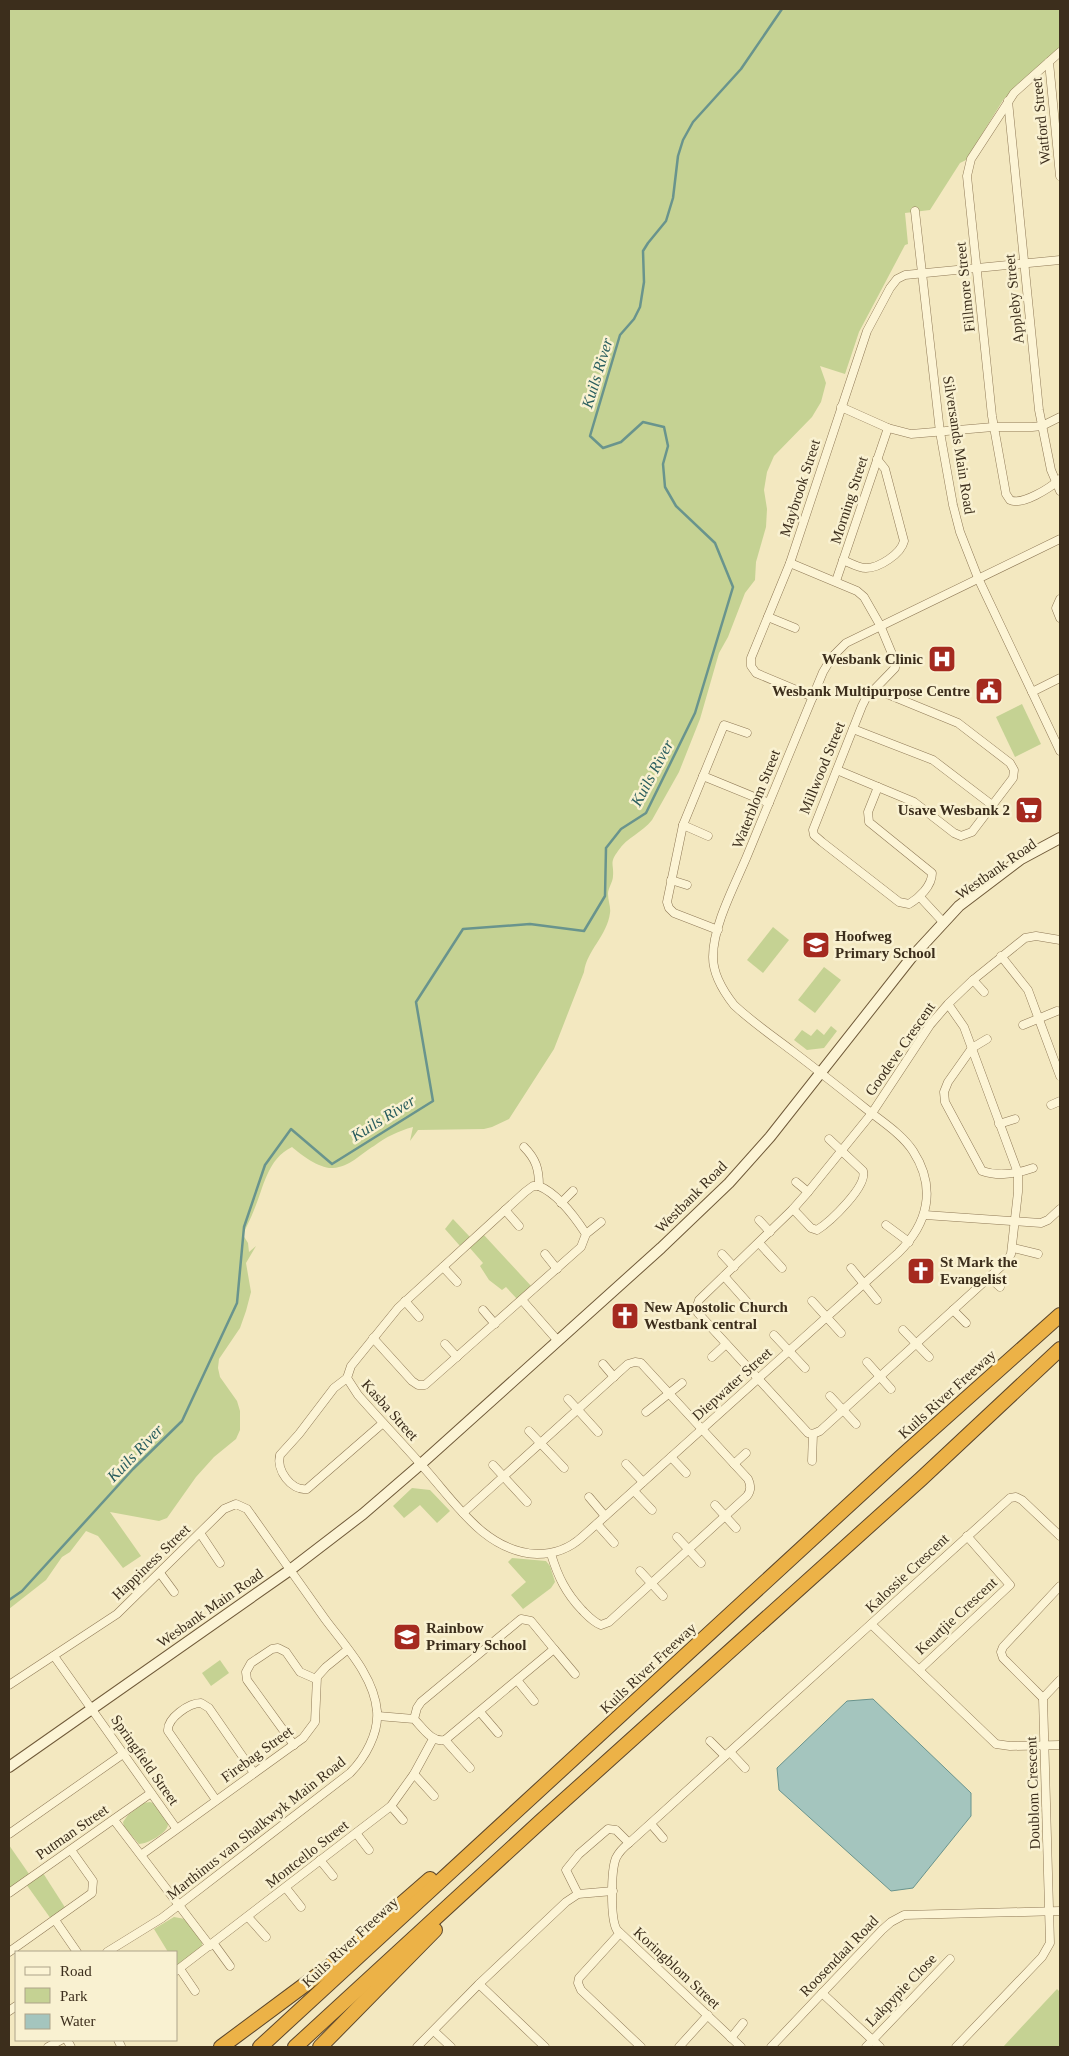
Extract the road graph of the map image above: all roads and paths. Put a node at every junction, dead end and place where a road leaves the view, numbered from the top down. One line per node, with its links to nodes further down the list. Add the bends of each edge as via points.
1 (1060, 52): 2 (street, Fillmore Street)
2 (1048, 62): 3 (street, Fillmore Street); 4 (street, Watford Street)
3 (1008, 101): 7 (street, Appleby Street); 8 (street, Fillmore Street, via 968,166)
4 (1060, 176)
5 (915, 212): 9 (street, Silversands Main Road)
6 (1060, 260): 7 (street, Maybrook Street)
7 (1024, 264): 8 (street, Maybrook Street); 12 (street, Appleby Street)
8 (977, 269): 9 (street, Maybrook Street); 13 (street, Fillmore Street)
9 (922, 274): 10 (street, Maybrook Street, via 901,277 890,288 867,331); 15 (street, Silversands Main Road)
10 (841, 407): 14 (street); 21 (street, Maybrook Street)
11 (1060, 417): 12 (street)
12 (1042, 426): 13 (street); 17 (street, Appleby Street, via 1051,470)
13 (993, 427): 15 (street); 17 (street, Fillmore Street, via 1006,494 1010,500 1020,502)
14 (888, 428): 15 (street, via 911,434); 16 (street, Morning Street)
15 (940, 432): 22 (street, Silversands Main Road, via 960,532)
16 (877, 459): 20 (street, Morning Street); 20 (street, via 886,474 903,545 898,552 871,568)
17 (1058, 481): 18 (street, Appleby Street)
18 (1060, 491)
19 (1060, 539): 22 (street, Waterblom Street)
20 (843, 560): 23 (street, Morning Street)
21 (790, 563): 23 (street); 25 (street, Maybrook Street)
22 (978, 578): 27 (street, Waterblom Street); 31 (street, Silversands Main Road)
23 (836, 581): 27 (street, via 862,594)
24 (1060, 599): 26 (street, via 1056,608)
25 (768, 617): 28 (street); 32 (street, Maybrook Street, via 751,658 753,670)
26 (1060, 618)
27 (880, 625): 30 (street, Millwood Street, via 896,665 894,672); 32 (street, Waterblom Street, via 838,650 826,665)
28 (795, 628)
29 (1060, 678): 31 (street)
30 (876, 689): 33 (street, Millwood Street, via 866,698); 40 (street, via 958,723 1010,763 1014,776)
31 (1032, 692): 35 (street, Silversands Main Road)
32 (812, 697): 39 (street, Waterblom Street)
33 (853, 728): 36 (street, Millwood Street); 40 (street, via 933,760)
34 (748, 733): 37 (street, via 724,725)
35 (1060, 751)
36 (837, 770): 38 (street); 47 (street, Millwood Street, via 814,824 814,835 899,902 909,904)
37 (703, 776): 39 (street); 41 (street)
38 (878, 787): 40 (street, via 914,802 961,836 972,832); 47 (street, via 868,819 931,871 931,881)
39 (769, 803): 49 (street, Waterblom Street)
40 (992, 805)
41 (683, 825): 42 (street); 45 (street)
42 (708, 836)
43 (1060, 838): 48 (street, Westbank Road, via 1010,867 959,906)
44 (1060, 844): 48 (street, Westbank Road)
45 (671, 880): 46 (street); 49 (street, via 667,902 670,910)
46 (687, 886)
47 (920, 897): 48 (street)
48 (946, 921): 61 (street, Westbank Road, via 898,975)
49 (718, 930): 61 (street, Waterblom Street, via 714,963 727,996 744,1014)
50 (1060, 940): 51 (street, Goodeve Crescent, via 1029,936)
51 (1002, 956): 52 (street, Goodeve Crescent); 56 (street, via 1028,990)
52 (973, 980): 53 (street); 54 (street, Goodeve Crescent)
53 (984, 992)
54 (948, 1004): 59 (street, via 961,1020); 65 (street, Goodeve Crescent, via 930,1025)
55 (1057, 1011): 56 (street)
56 (1039, 1019): 57 (street); 60 (street)
57 (1023, 1025)
58 (987, 1039): 59 (street)
59 (972, 1048): 67 (street); 72 (street, via 945,1088 945,1102 980,1169 991,1173)
60 (1058, 1064): 62 (street)
61 (821, 1073): 65 (street, Diepwater Street); 121 (street, Westbank Road, via 729,1183)
62 (1060, 1076)
63 (1060, 1101): 64 (street)
64 (1051, 1105)
65 (872, 1113): 70 (street, Goodeve Crescent); 81 (street, Diepwater Street, via 906,1142 919,1161 927,1191)
66 (1015, 1119): 67 (street)
67 (1000, 1124): 72 (street)
68 (829, 1139): 70 (street)
69 (524, 1147): 74 (street, via 536,1163)
70 (841, 1150): 76 (street, Goodeve Crescent); 78 (street, via 863,1171 864,1176 844,1207 818,1230 811,1228)
71 (1033, 1168): 72 (street)
72 (1018, 1173): 83 (street)
73 (796, 1182): 76 (street)
74 (539, 1186): 77 (street); 80 (street, Kasba Street, via 529,1189)
75 (573, 1191): 77 (street)
76 (808, 1192): 78 (street, Goodeve Crescent)
77 (561, 1203): 88 (street)
78 (793, 1209): 87 (street, Goodeve Crescent)
79 (1060, 1209): 83 (street, via 1045,1222)
80 (505, 1210): 86 (street); 95 (street, Kasba Street)
81 (925, 1214): 83 (street); 89 (street, Diepwater Street)
82 (759, 1220): 87 (street)
83 (1016, 1221): 91 (street)
84 (602, 1222): 88 (street)
85 (886, 1224): 89 (street)
86 (520, 1226)
87 (770, 1232): 90 (street, Goodeve Crescent)
88 (586, 1234): 99 (street, via 581,1247)
89 (909, 1242): 103 (street, Diepwater Street)
90 (759, 1243): 96 (street, Goodeve Crescent); 97 (street)
91 (1013, 1248): 94 (street); 101 (street, via 1007,1261)
92 (545, 1254): 99 (street)
93 (722, 1254): 96 (street)
94 (1038, 1254)
95 (443, 1267): 102 (street); 107 (street, Kasba Street)
96 (734, 1267): 100 (street, Goodeve Crescent)
97 (782, 1268)
98 (851, 1268): 103 (street)
99 (557, 1269): 105 (street)
100 (724, 1276): 109 (street); 124 (street, Goodeve Crescent, via 702,1296 696,1309)
101 (989, 1277): 104 (street); 111 (street)
102 (457, 1282)
103 (864, 1283): 106 (street); 114 (street, Diepwater Street)
104 (1000, 1287)
105 (522, 1300): 116 (street); 121 (street)
106 (877, 1300)
107 (405, 1301): 113 (street); 120 (street, Kasba Street)
108 (812, 1301): 114 (street)
109 (747, 1302)
110 (483, 1310): 116 (street)
111 (953, 1310): 115 (street); 122 (street)
112 (1060, 1315): 225 (highway, Kuils River Freeway, via 900,1457)
113 (419, 1317)
114 (827, 1317): 118 (street); 126 (street, Diepwater Street)
115 (966, 1323)
116 (495, 1324): 127 (street)
117 (903, 1330): 122 (street)
118 (842, 1333)
119 (774, 1335): 126 (street)
120 (372, 1338): 127 (street, via 418,1385 427,1384); 135 (street, Kasba Street, via 351,1366)
121 (558, 1340): 155 (street, Westbank Road)
122 (916, 1343): 129 (street); 133 (street)
123 (445, 1344): 127 (street)
124 (726, 1344): 128 (street); 136 (street)
125 (1060, 1349): 226 (highway, via 921,1479)
126 (789, 1351): 132 (street); 136 (street, Diepwater Street)
127 (457, 1357)
128 (712, 1357)
129 (929, 1357)
130 (867, 1362): 133 (street)
131 (603, 1364): 134 (street)
132 (805, 1368)
133 (880, 1376): 138 (street); 143 (street)
134 (614, 1377): 139 (street, via 628,1364 639,1362); 142 (street)
135 (347, 1378): 145 (street, Kasba Street); 145 (street, via 334,1388 280,1455 280,1467 291,1485 307,1489)
136 (758, 1379): 147 (street, Diepwater Street); 150 (street, via 804,1431)
137 (682, 1383): 139 (street)
138 (891, 1389)
139 (669, 1393): 144 (street); 147 (street)
140 (830, 1396): 143 (street)
141 (568, 1399): 142 (street)
142 (577, 1410): 149 (street); 151 (street)
143 (843, 1410): 146 (street); 150 (street)
144 (646, 1412)
145 (383, 1424): 155 (street, Kasba Street)
146 (856, 1424)
147 (702, 1429): 153 (street, Diepwater Street); 157 (street)
148 (529, 1431): 151 (street)
149 (598, 1432)
150 (813, 1434): 154 (street)
151 (541, 1443): 159 (street); 161 (street)
152 (746, 1453): 157 (street)
153 (671, 1457): 160 (street); 162 (street, Diepwater Street)
154 (812, 1461)
155 (421, 1464): 168 (street, Diepwater Street); 182 (street, Wesbank Main Road)
156 (626, 1464): 162 (street)
157 (734, 1464): 170 (street, via 748,1479 750,1489 747,1496)
158 (493, 1465): 161 (street)
159 (564, 1468)
160 (686, 1473)
161 (504, 1476): 165 (street); 168 (street)
162 (643, 1482): 163 (street, Diepwater Street)
163 (634, 1491): 167 (street); 169 (street, Diepwater Street)
164 (589, 1497): 169 (street)
165 (527, 1502)
166 (715, 1505): 170 (street)
167 (652, 1510)
168 (463, 1513): 179 (street, Diepwater Street, via 497,1543 528,1554)
169 (605, 1516): 171 (street, Diepwater Street)
170 (725, 1516): 172 (street); 178 (street)
171 (597, 1524): 177 (street); 179 (street, Diepwater Street, via 575,1543)
172 (736, 1528)
173 (200, 1533): 180 (street); 182 (street, Happiness Street, via 227,1507 240,1505 247,1509); 184 (street, Happiness Street)
174 (968, 1536): 175 (street, Kalossie Crescent, via 1012,1497 1022,1500); 189 (street, Kalossie Crescent); 193 (street, Keurtjie Crescent, via 1010,1585)
175 (1060, 1536)
176 (677, 1537): 178 (street)
177 (614, 1543)
178 (688, 1550): 181 (street); 185 (street)
179 (551, 1554): 185 (street, via 565,1591 592,1620 601,1625 609,1622)
180 (220, 1563)
181 (701, 1563)
182 (290, 1570): 191 (street, Marthinus van Shalkwyk Main Road); 201 (street, Wesbank Main Road)
183 (640, 1571): 185 (street)
184 (160, 1573): 187 (street); 192 (street, Happiness Street, via 110,1620)
185 (651, 1583): 188 (street)
186 (1060, 1586): 199 (street, via 1001,1652 1003,1658)
187 (174, 1592)
188 (663, 1596)
189 (871, 1624): 193 (street, Kalossie Crescent); 213 (street, Koringblom Street)
190 (554, 1649): 194 (street); 196 (street); 204 (street, via 531,1621 518,1620 421,1702)
191 (348, 1650): 195 (street); 203 (street, Marthinus van Shalkwyk Main Road, via 373,1690)
192 (54, 1656): 198 (street, Happiness Street); 201 (street, Springfield Street)
193 (919, 1670): 210 (street, Kalossie Crescent, via 996,1744)
194 (575, 1674)
195 (316, 1679): 209 (street, Firebag Street, via 315,1722); 209 (street, via 300,1672 286,1652 278,1648 251,1663 246,1672 247,1680)
196 (517, 1680): 200 (street); 202 (street)
197 (1060, 1680): 199 (street)
198 (9, 1686)
199 (1043, 1698): 210 (street, Doublom Crescent)
200 (534, 1701)
201 (91, 1708): 212 (street, Springfield Street); 214 (street, Wesbank Main Road)
202 (480, 1712): 205 (street); 207 (street)
203 (378, 1716): 204 (street); 242 (street, Marthinus van Shalkwyk Main Road, via 365,1754 350,1773)
204 (414, 1719): 206 (street)
205 (498, 1733)
206 (433, 1739): 207 (street); 218 (street, Montcello Street)
207 (445, 1740): 215 (street)
208 (710, 1741): 213 (street)
209 (294, 1745): 217 (street, Firebag Street)
210 (1045, 1745): 211 (street, Kalossie Crescent); 244 (street, Doublom Crescent)
211 (1060, 1745)
212 (123, 1754): 219 (street, Springfield Street); 230 (street)
213 (727, 1754): 216 (street); 227 (street, Koringblom Street)
214 (9, 1767)
215 (470, 1768)
216 (745, 1768)
217 (254, 1773): 221 (street, Firebag Street); 221 (street, via 209,1708 201,1703 191,1705 171,1720 168,1731)
218 (414, 1774): 220 (street); 222 (street, Montcello Street)
219 (151, 1793): 223 (street, Putman Street); 228 (street, Springfield Street)
220 (434, 1796)
221 (216, 1800): 228 (street, Firebag Street)
222 (391, 1806): 224 (street); 229 (street, Montcello Street)
223 (114, 1820): 233 (street, Putman Street); 235 (street)
224 (403, 1820)
225 (506, 1821): 265 (highway, via 481,1834 330,1966); 266 (highway, Kuils River Freeway)
226 (540, 1822): 267 (highway); 268 (highway, via 511,1857)
227 (651, 1824): 231 (street); 232 (street, Koringblom Street)
228 (176, 1828): 235 (street, Firebag Street)
229 (356, 1833): 234 (street); 236 (street, Montcello Street)
230 (9, 1834)
231 (663, 1838)
232 (629, 1843): 239 (street, Koringblom Street, via 616,1859); 241 (street, via 619,1832 608,1829 579,1854 566,1870)
233 (71, 1850): 240 (street, Putman Street); 247 (street, via 93,1881 93,1891)
234 (369, 1850)
235 (140, 1855): 242 (street)
236 (320, 1860): 237 (street); 238 (street, Montcello Street)
237 (332, 1876)
238 (286, 1888): 243 (street); 246 (street, Montcello Street)
239 (613, 1892): 241 (street); 248 (street, Koringblom Street, via 614,1922)
240 (9, 1893)
241 (578, 1894): 257 (street)
242 (179, 1905): 250 (street); 252 (street, Marthinus van Shalkwyk Main Road)
243 (301, 1907)
244 (1050, 1911): 245 (street, Roosendaal Road); 259 (street, Roosendaal Road, via 904,1915 890,1922); 278 (street, Doublom Crescent, via 1050,1943 1045,1953)
245 (1060, 1911)
246 (248, 1916): 249 (street); 250 (street, Montcello Street)
247 (55, 1920): 251 (street); 253 (street)
248 (620, 1933): 260 (street, Koringblom Street); 272 (street, via 579,1978 579,1987)
249 (266, 1937)
250 (212, 1945): 255 (street); 256 (street, Montcello Street)
251 (76, 1951)
252 (109, 1951)
253 (9, 1952)
254 (950, 1958): 264 (street, Lakpypie Close)
255 (230, 1966)
256 (178, 1970): 258 (street)
257 (480, 1984): 262 (street); 271 (street)
258 (196, 1992)
259 (822, 1993): 264 (street); 275 (street, Roosendaal Road)
260 (708, 2016): 263 (street, Koringblom Street); 273 (street)
261 (743, 2024): 263 (street)
262 (434, 2031): 269 (street); 270 (street)
263 (731, 2038): 274 (street, Koringblom Street)
264 (872, 2040): 276 (street, Lakpypie Close); 277 (street)
265 (221, 2047)
266 (260, 2047)
267 (295, 2047)
268 (320, 2047)
269 (417, 2047)
270 (451, 2047)
271 (545, 2047)
272 (641, 2047)
273 (679, 2047)
274 (741, 2047)
275 (771, 2047)
276 (866, 2047)
277 (880, 2047)
278 (956, 2047)

